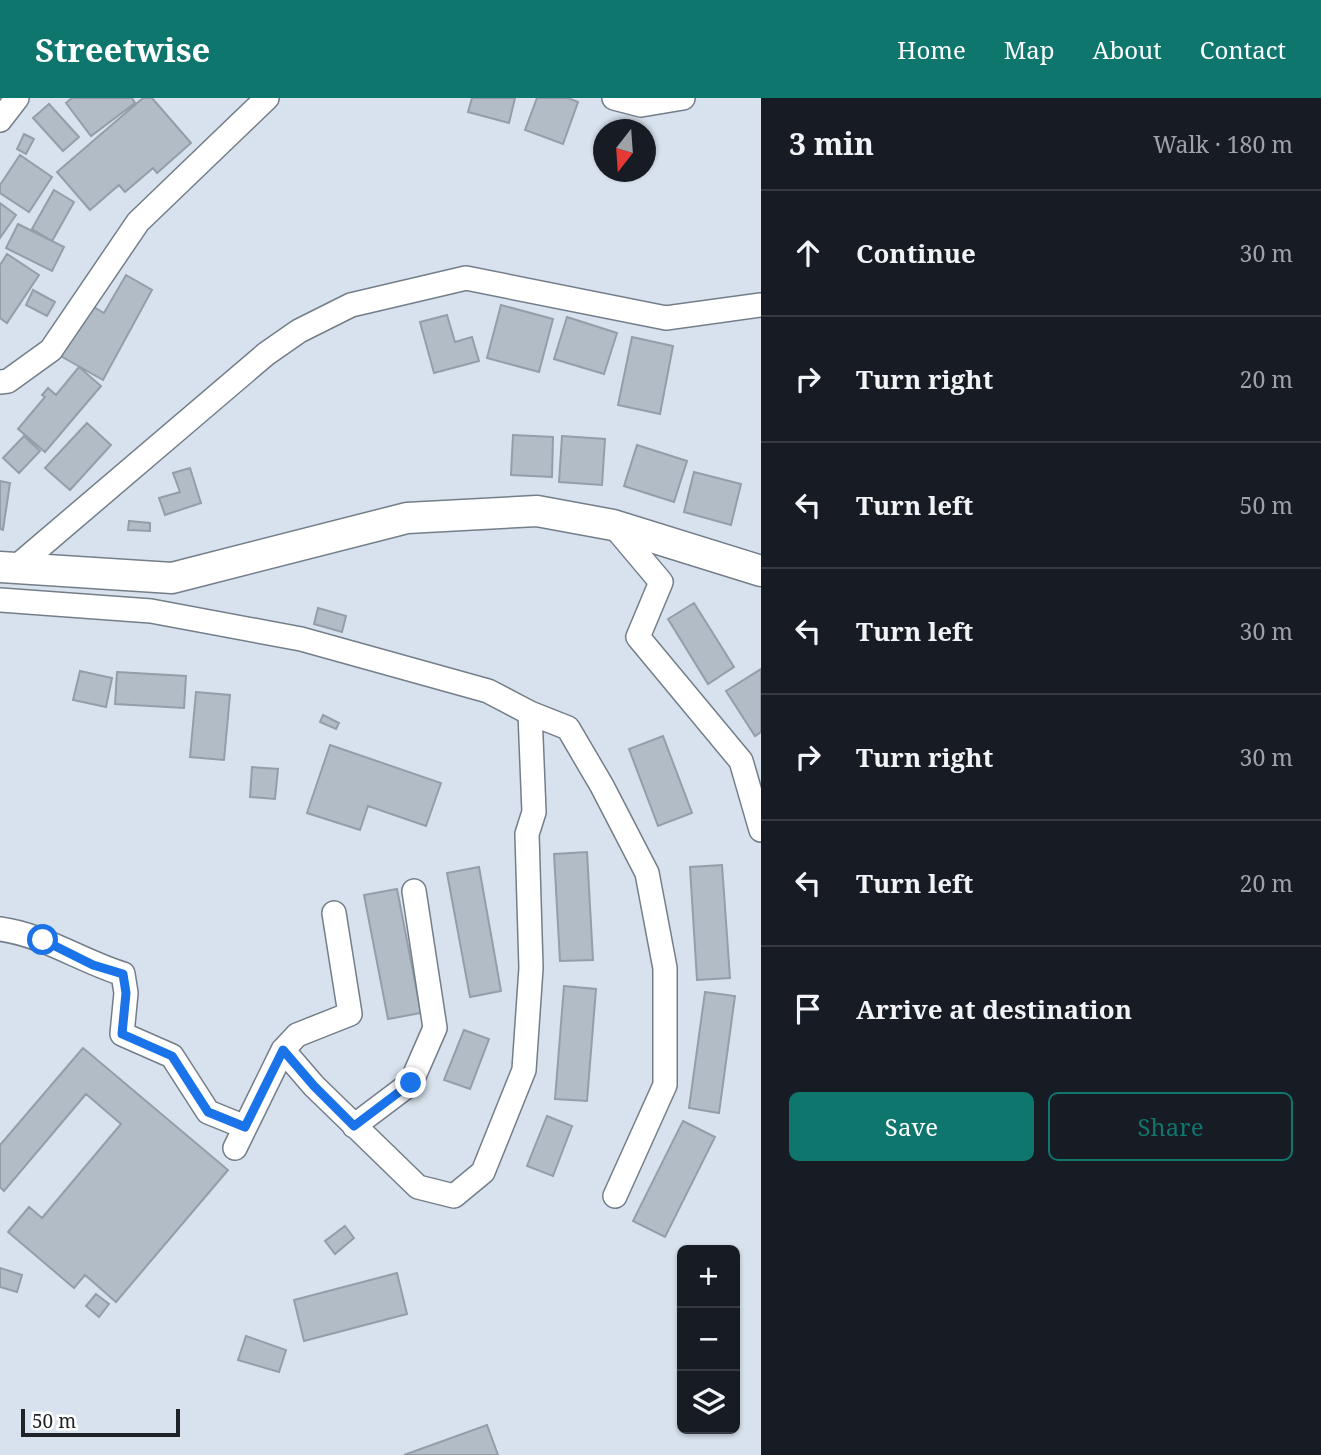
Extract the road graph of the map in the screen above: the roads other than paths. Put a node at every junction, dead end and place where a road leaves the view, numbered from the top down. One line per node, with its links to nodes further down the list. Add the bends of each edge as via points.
1 (17, 98): 5 (street)
2 (267, 98): 7 (street, via 138,222 51,350)
3 (614, 98): 4 (street, via 641,105)
4 (683, 98)
5 (0, 120)
6 (761, 305): 9 (street, via 666,318 466,278 351,305 266,354)
7 (0, 382)
8 (613, 524): 9 (street, via 537,511 407,518 172,578); 10 (street); 13 (street, via 661,582 638,637 741,761)
9 (8, 567)
10 (761, 571)
11 (0, 600): 12 (street, via 151,611 301,639 488,691)
12 (530, 713): 18 (street, via 534,812 527,834 531,968 524,1070 483,1172 454,1196 418,1187); 21 (street, via 568,727 603,786 648,873 665,968 665,1085)
13 (761, 830)
14 (414, 891): 18 (street, via 435,1028 411,1083)
15 (334, 913): 17 (street, via 351,1014 297,1035)
16 (0, 929): 19 (street, via 43,940 123,974 122,1034 172,1056 208,1112)
17 (283, 1050): 18 (street); 19 (street)
18 (354, 1126)
19 (245, 1127): 20 (street)
20 (235, 1148)
21 (615, 1196)

